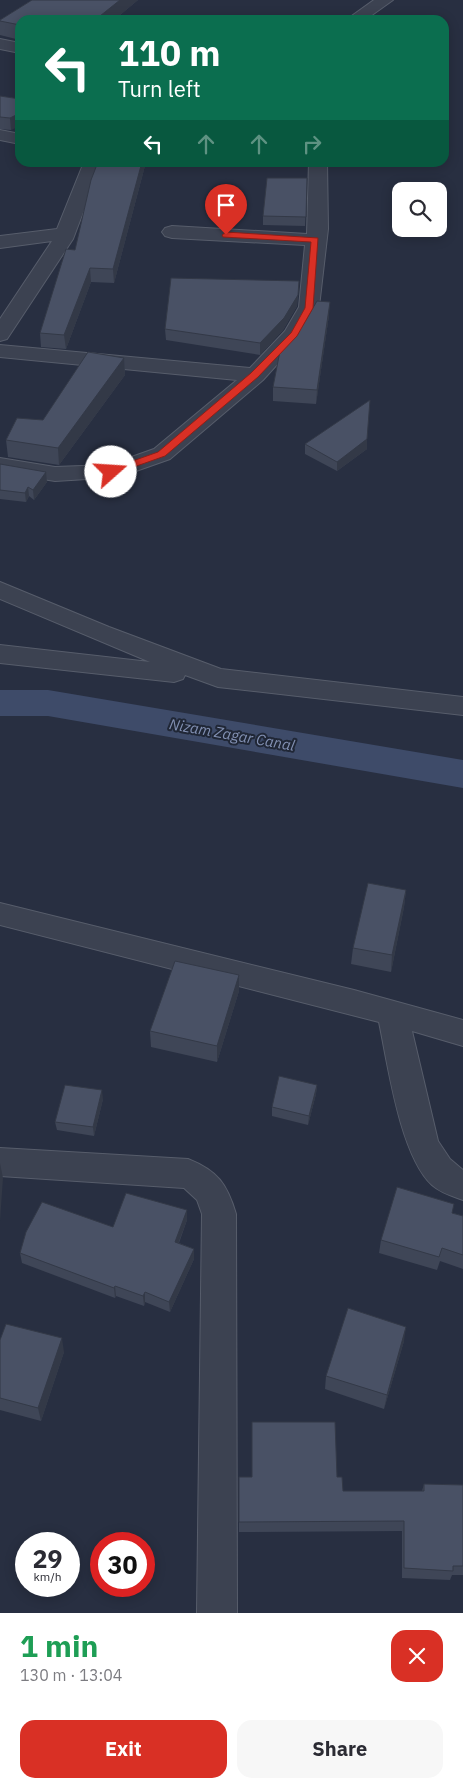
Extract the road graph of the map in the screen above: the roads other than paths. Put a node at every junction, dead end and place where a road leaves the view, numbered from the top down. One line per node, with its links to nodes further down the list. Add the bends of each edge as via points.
1 (381, 0): 2 (street)
2 (361, 15)
3 (0, 44): 4 (street)
4 (15, 47)
5 (0, 135): 6 (street)
6 (15, 138)
7 (91, 167): 10 (street)
8 (318, 167): 11 (street, via 318,229)
9 (172, 232): 11 (street)
10 (65, 234): 12 (street); 13 (street)
11 (315, 240): 15 (street, via 309,308 294,334)
12 (0, 242)
13 (0, 334)
14 (0, 351): 15 (street)
15 (254, 375): 16 (street, via 162,454 111,472 55,474)
16 (0, 465)
17 (0, 590): 19 (street)
18 (0, 654): 19 (street)
19 (218, 678): 20 (street)
20 (463, 706)
21 (0, 914): 22 (street)
22 (392, 1013): 23 (street); 25 (street, via 422,1144 442,1173)
23 (463, 1034)
24 (0, 1162): 26 (street, via 188,1174 202,1180 214,1195 219,1214)
25 (463, 1185)
26 (218, 1613)

